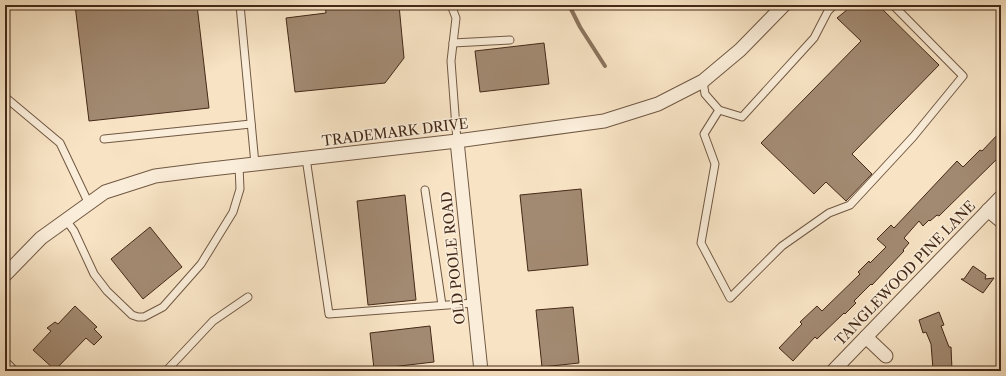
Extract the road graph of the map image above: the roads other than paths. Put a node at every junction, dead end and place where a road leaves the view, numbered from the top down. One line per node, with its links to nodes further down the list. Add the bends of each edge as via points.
1 (240, 5): 11 (lane)
2 (451, 5): 7 (lane, via 456,18)
3 (834, 5): 10 (lane, via 828,11 814,38 742,117)
4 (893, 5): 10 (lane, via 963,76 913,137 850,204 829,212 782,246 730,298 701,243 715,164 704,134)
5 (779, 7): 8 (street, TRADEMARK DRIVE, via 740,50)
6 (510, 40): 7 (lane)
7 (453, 43): 13 (lane, via 451,61)
8 (703, 81): 10 (lane, via 705,94); 13 (street, TRADEMARK DRIVE, via 658,104 609,120)
9 (5, 97): 19 (lane, via 60,143)
10 (719, 110)
11 (251, 124): 12 (lane); 15 (lane)
12 (104, 139)
13 (457, 141): 14 (street, TRADEMARK DRIVE); 25 (street, OLD POOLE ROAD)
14 (306, 158): 15 (street, TRADEMARK DRIVE); 26 (lane, via 329,314)
15 (255, 164): 16 (street, TRADEMARK DRIVE)
16 (239, 166): 19 (street, TRADEMARK DRIVE, via 155,176 105,192); 21 (lane, via 240,189 233,212 201,264 164,306 144,317 132,315 107,291 94,274 74,231)
17 (425, 190): 26 (lane)
18 (1001, 197): 20 (street, TANGLEWOOD PINE LANE)
19 (89, 204): 21 (street, TRADEMARK DRIVE)
20 (988, 210): 22 (street); 27 (street, TANGLEWOOD PINE LANE)
21 (66, 220): 23 (street, TRADEMARK DRIVE, via 41,238)
22 (1001, 221)
23 (5, 275)
24 (248, 297): 31 (lane, via 213,321)
25 (474, 302): 26 (lane); 32 (street, OLD POOLE ROAD)
26 (442, 305)
27 (866, 337): 28 (street); 33 (street, TANGLEWOOD PINE LANE)
28 (886, 356)
29 (5, 361): 30 (lane)
30 (15, 371)
31 (166, 371)
32 (481, 371)
33 (833, 371)

